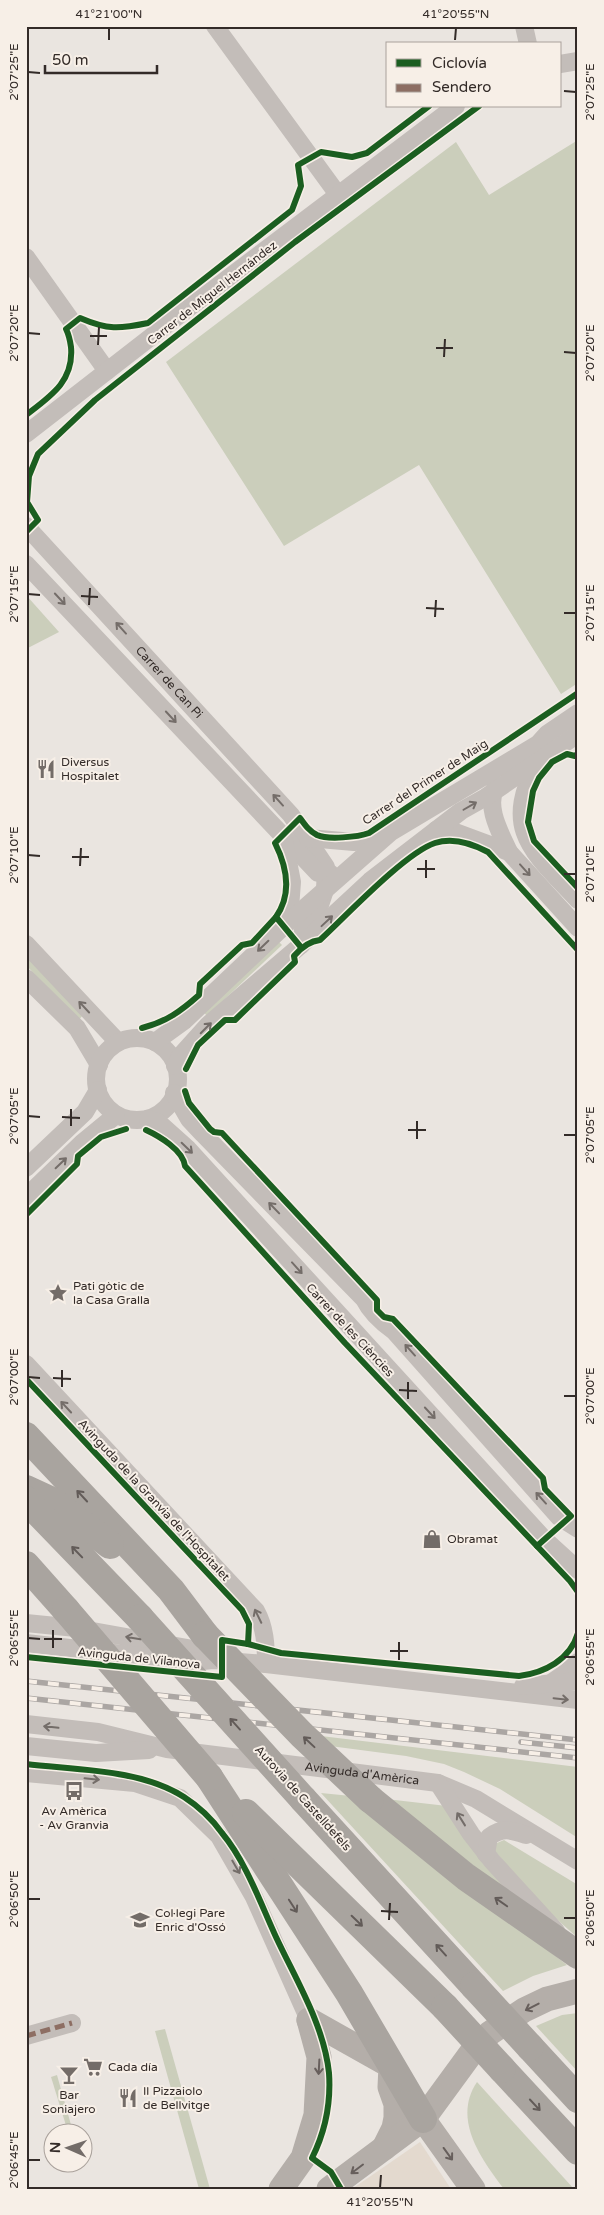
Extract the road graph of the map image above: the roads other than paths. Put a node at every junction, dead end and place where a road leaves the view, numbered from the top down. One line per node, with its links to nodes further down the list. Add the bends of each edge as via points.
1 (215, 26): 5 (street)
2 (524, 26): 3 (street)
3 (528, 42)
4 (453, 108): 5 (street, Carrer de Miguel Hernández)
5 (340, 196): 7 (street, Carrer de Miguel Hernández)
6 (26, 257): 7 (street)
7 (107, 371): 8 (street, Carrer de Miguel Hernández)
8 (26, 434)
9 (27, 526): 18 (street, Carrer de Can Pi, one-way to 9, via 284,807)
10 (26, 564): 17 (street, Carrer de Can Pi, one-way to 17)
11 (578, 713): 13 (street, Carrer del Primer de Maig, via 547,734)
12 (578, 734): 13 (street, Carrer del Primer de Maig)
13 (539, 751): 14 (street, Carrer del Primer de Maig); 16 (street, Carrer del Primer de Maig); 24 (street, via 523,793 521,810 526,838 534,853)
14 (494, 791): 15 (street, Carrer del Primer de Maig, one-way to 14); 19 (street, via 491,799 496,824)
15 (436, 830): 19 (street, via 455,832); 20 (street, Carrer del Primer de Maig)
16 (391, 832): 18 (street, via 354,842); 21 (street, Carrer del Primer de Maig)
17 (283, 836): 22 (street, Carrer de Can Pi, via 318,873); 25 (street, via 292,882)
18 (308, 838): 22 (street, Carrer de Can Pi, via 326,867)
19 (509, 852): 26 (street, one-way to 26)
20 (402, 855): 21 (street, via 381,853); 28 (street, Carrer del Primer de Maig, one-way to 20)
21 (345, 872): 22 (street); 23 (street, Carrer del Primer de Maig)
22 (326, 873): 23 (street, Carrer de Can Pi)
23 (325, 890): 25 (street, Carrer del Primer de Maig); 28 (street, Carrer de Can Pi, via 319,908 304,923)
24 (578, 900)
25 (289, 921): 31 (street, Carrer del Primer de Maig, one-way to 31, via 184,1021)
26 (578, 928)
27 (26, 944): 30 (street, one-way to 27)
28 (301, 945): 33 (street, Carrer del Primer de Maig, one-way to 28, via 208,1025)
29 (26, 978): 32 (street, via 77,1028)
30 (118, 1042): 31 (street, via 139,1037); 32 (street, via 107,1051)
31 (155, 1042): 33 (street, via 169,1054)
32 (99, 1065): 34 (street)
33 (175, 1066): 35 (street)
34 (98, 1090): 36 (street); 38 (street, via 85,1112)
35 (174, 1094): 37 (street, via 169,1104); 44 (street, one-way to 35, via 559,1517 394,1331 383,1324 364,1299 189,1119)
36 (116, 1115): 37 (street, via 134,1121); 39 (street, one-way to 36)
37 (148, 1119): 46 (street, Carrer de les Ciències, one-way to 46, via 159,1123 188,1149 545,1540)
38 (26, 1168)
39 (26, 1197)
40 (26, 1364): 51 (street, Avinguda de la Granvia de l'Hospitalet, one-way to 40, via 263,1627 256,1610)
41 (26, 1436): 49 (highway, one-way to 41, via 171,1590)
42 (26, 1489): 49 (highway, via 52,1501 106,1542)
43 (26, 1500): 71 (highway, Autovia de Castelldefels, one-way to 43, bridge, via 140,1618)
44 (578, 1530)
45 (26, 1565): 60 (highway, bridge)
46 (578, 1570)
47 (26, 1623): 49 (street, Avinguda de Vilanova, one-way to 47, via 193,1649 76,1628)
48 (26, 1643): 49 (street, Avinguda de Vilanova, via 192,1662)
49 (209, 1647): 51 (street, Avinguda de Vilanova); 65 (highway, one-way to 49, bridge, via 466,1877 370,1799)
50 (578, 1662): 53 (street)
51 (266, 1664): 54 (street, Avinguda de Vilanova)
52 (578, 1682): 53 (street)
53 (547, 1685): 54 (street)
54 (478, 1688): 55 (street, one-way to 55)
55 (578, 1700)
56 (26, 1724): 58 (street, Avinguda d'Amèrica, one-way to 56, via 98,1732)
57 (26, 1746): 58 (street, Avinguda d'Amèrica, via 96,1753)
58 (167, 1749): 61 (street, Avinguda d'Amèrica)
59 (26, 1772): 67 (street, one-way to 67, via 135,1783 180,1798 219,1836 254,1897)
60 (209, 1777): 70 (highway, one-way to 70, via 319,1945); 74 (highway, one-way to 74, bridge, via 445,2007)
61 (438, 1783): 62 (street, Avinguda d'Amèrica, via 476,1799); 63 (street, one-way to 61)
62 (546, 1841): 63 (street, Avinguda d'Amèrica, via 508,1829 499,1830 489,1837); 64 (street, Avinguda d'Amèrica)
63 (486, 1854): 65 (street)
64 (578, 1861)
65 (575, 1951)
66 (578, 1991): 72 (street, one-way to 72, via 546,1999 490,2033 472,2052)
67 (309, 2020): 70 (street); 75 (street, one-way to 75, via 319,2057 316,2115 303,2158)
68 (72, 2024): 69 (street)
69 (26, 2036)
70 (391, 2066): 72 (highway); 73 (street, via 390,2087 396,2104 396,2118)
71 (578, 2099)
72 (423, 2119): 73 (street); 77 (street, one-way to 77)
73 (384, 2149): 76 (street, one-way to 76)
74 (578, 2151)
75 (281, 2189)
76 (329, 2189)
77 (473, 2189)

